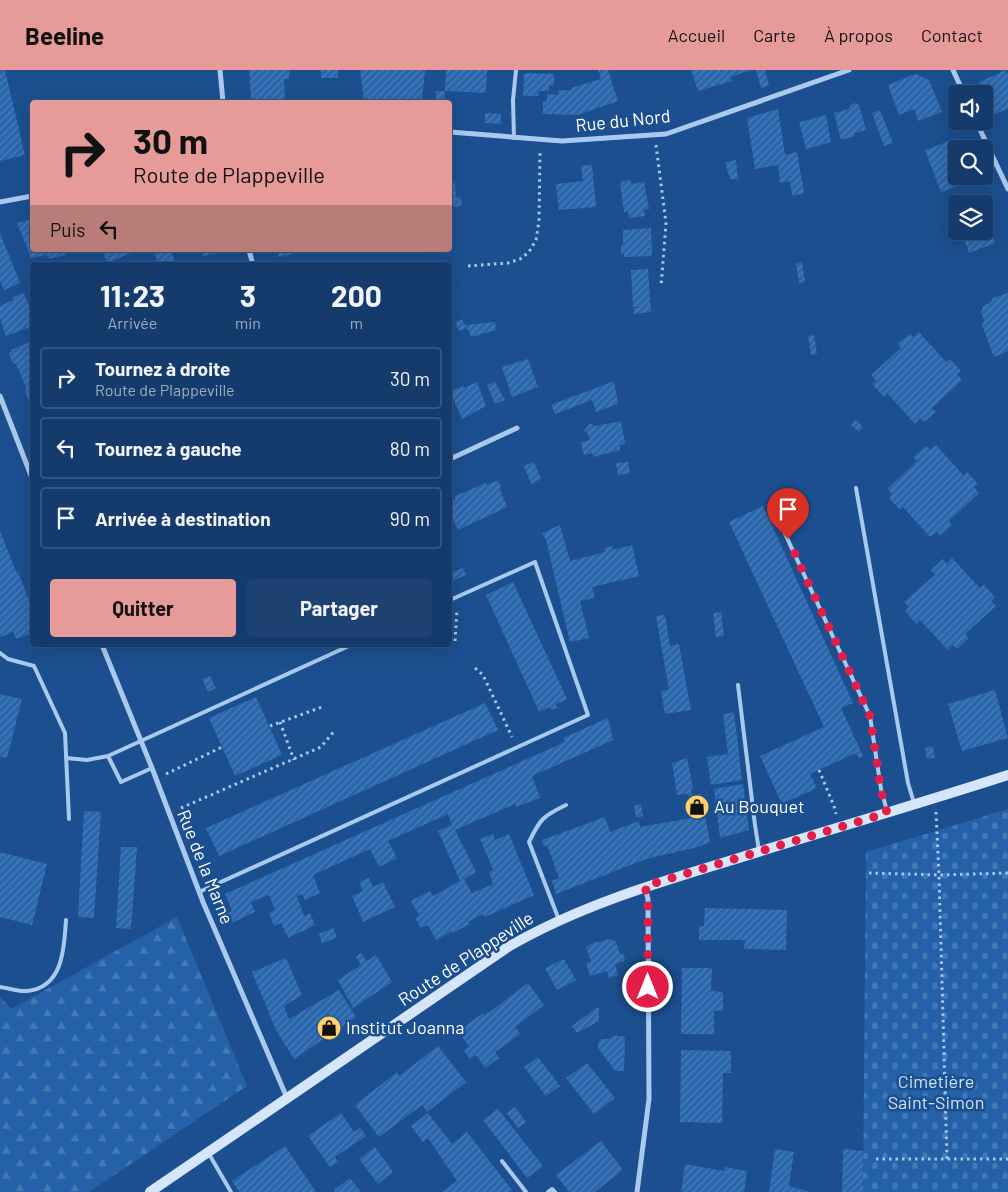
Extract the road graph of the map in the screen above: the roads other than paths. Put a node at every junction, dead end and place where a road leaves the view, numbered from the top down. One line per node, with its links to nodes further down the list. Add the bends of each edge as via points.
1 (220, 70): 6 (street)
2 (516, 70): 9 (lane)
3 (849, 70): 9 (street, Rue du Nord, via 666,134 562,141)
4 (952, 70): 5 (street)
5 (960, 85)
6 (223, 100)
7 (980, 130): 10 (street)
8 (452, 132): 9 (street, Rue du Nord)
9 (514, 138)
10 (1008, 189)
11 (30, 196): 12 (street)
12 (0, 202)
13 (0, 396): 16 (street)
14 (517, 428): 15 (street)
15 (452, 458)
16 (30, 473)
17 (856, 488): 30 (lane)
18 (773, 508): 31 (lane, via 870,716)
19 (452, 599): 35 (lane, via 535,562 588,714)
20 (103, 647): 24 (street, Rue de la Marne)
21 (347, 647): 24 (lane)
22 (0, 653): 26 (lane, via 8,659 34,666 65,733)
23 (738, 686): 33 (lane)
24 (140, 741): 25 (lane); 27 (street, Rue de la Marne)
25 (108, 756): 26 (lane, via 87,760); 27 (lane, via 121,782)
26 (66, 758): 32 (lane)
27 (152, 768): 35 (street, Rue de la Marne)
28 (1008, 775): 30 (street, Route de Plappeville)
29 (566, 805): 37 (lane, via 547,814 529,842)
30 (914, 806): 31 (street, Route de Plappeville)
31 (887, 813): 33 (street, Route de Plappeville)
32 (68, 818)
33 (759, 851): 34 (street, Route de Plappeville)
34 (645, 886): 37 (street, Route de Plappeville); 47 (street, via 648,899 649,1099)
35 (199, 892): 39 (street, Rue de la Marne)
36 (66, 920): 38 (lane, via 59,968 46,985 27,991)
37 (559, 920): 39 (street, Route de Plappeville, via 508,948)
38 (0, 987)
39 (287, 1098): 40 (street, Route de Plappeville)
40 (208, 1152): 42 (street, Route de Plappeville); 43 (lane)
41 (502, 1161): 44 (lane)
42 (150, 1192)
43 (231, 1192)
44 (526, 1192)
45 (548, 1192): 46 (lane, via 552,1189)
46 (555, 1192)
47 (637, 1192)

